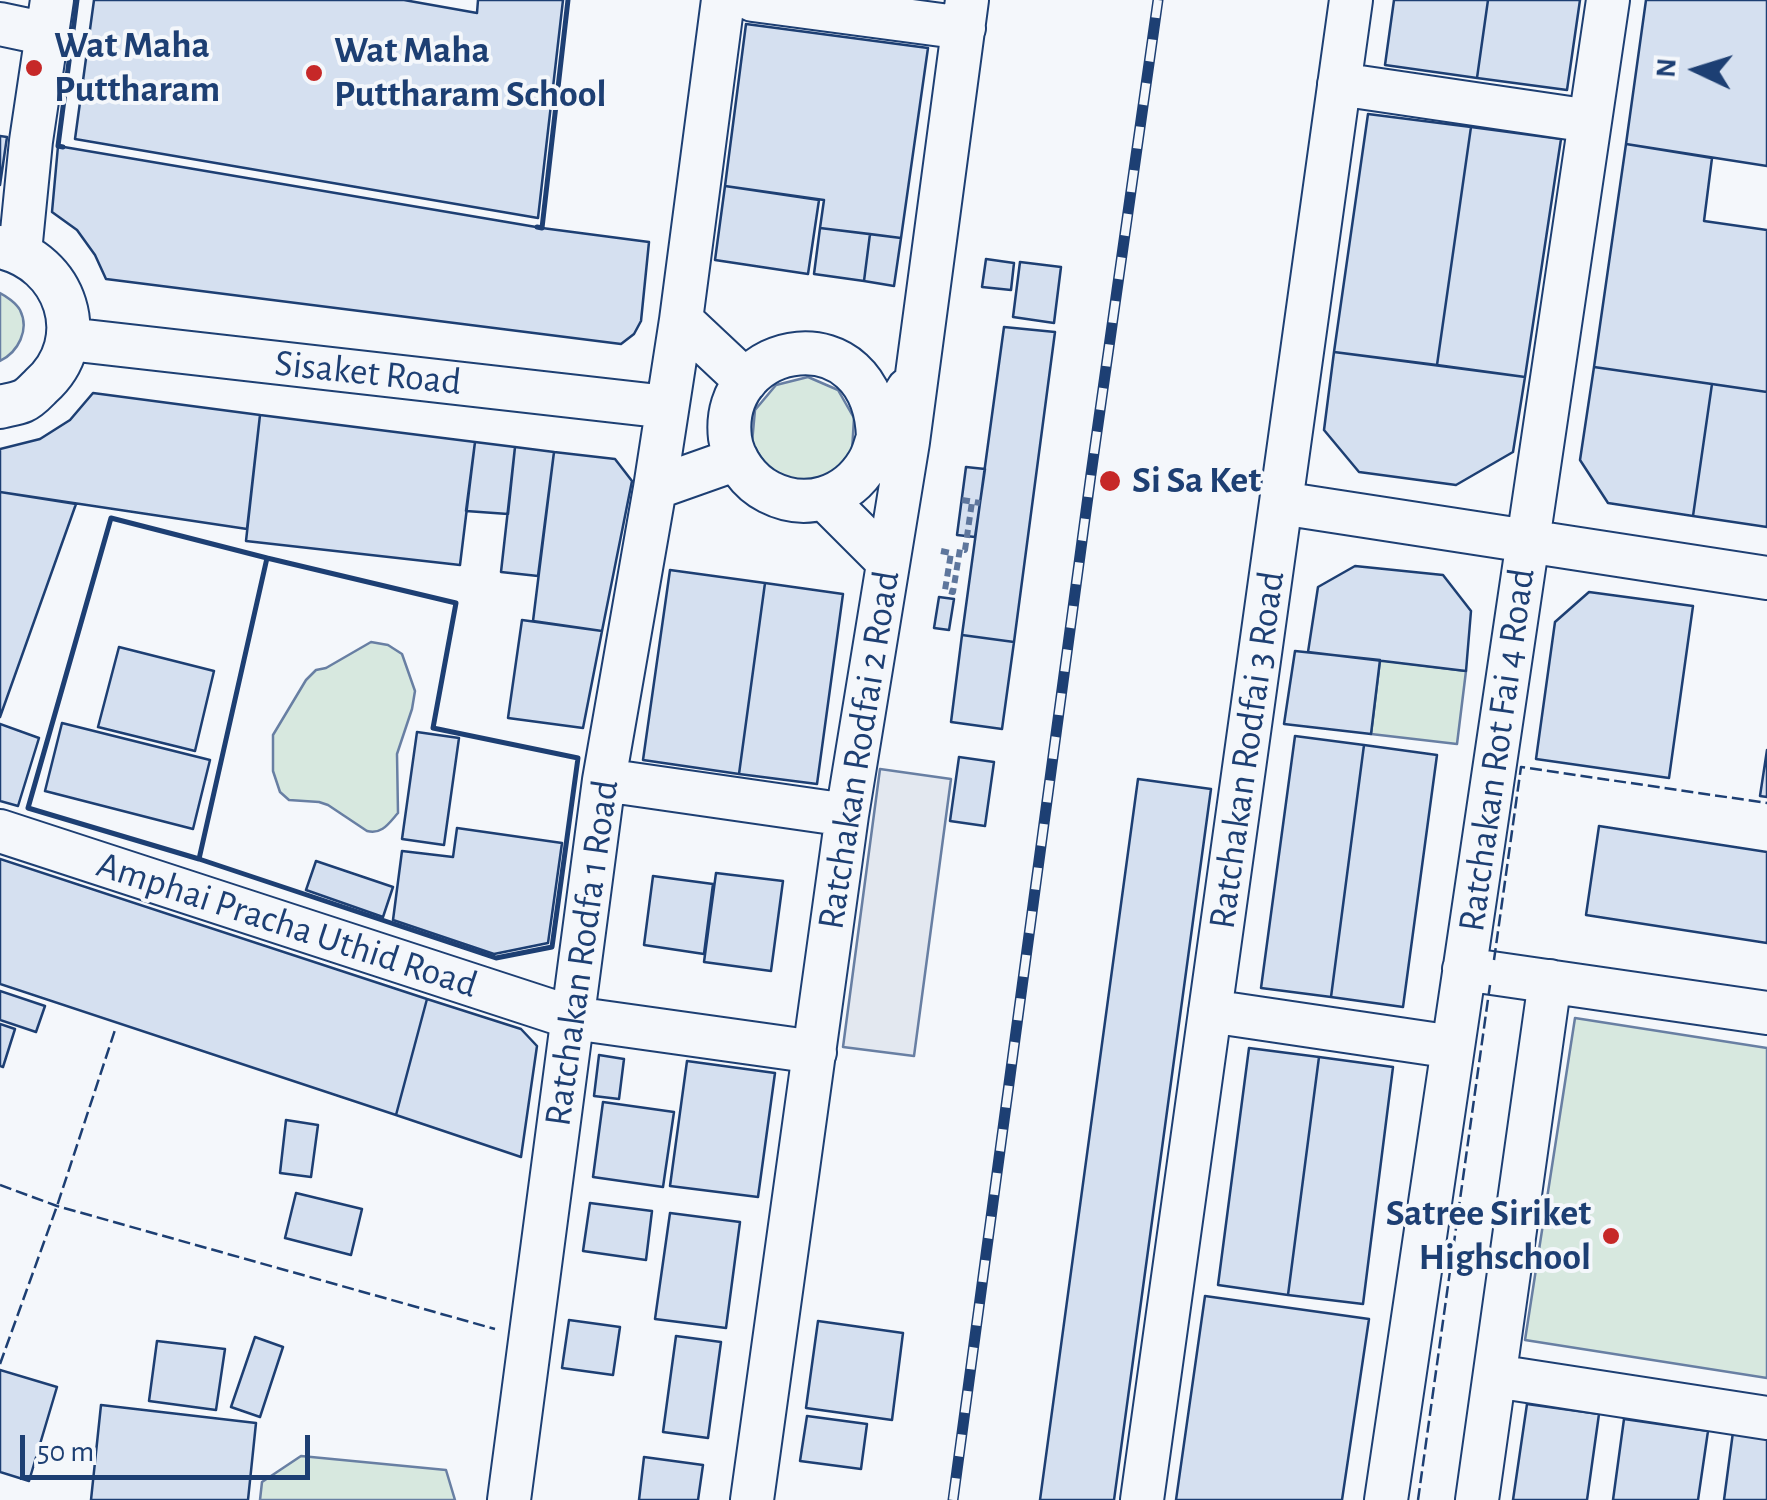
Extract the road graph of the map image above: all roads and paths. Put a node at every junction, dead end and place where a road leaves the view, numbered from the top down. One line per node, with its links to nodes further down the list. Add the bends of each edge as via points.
1 (723, 0): 11 (street, Ratchakan Rodfa 1 Road)
2 (754, 0): 5 (street)
3 (1350, 0): 8 (street, Ratchakan Rodfai 3 Road)
4 (1608, 0): 9 (street, Ratchakan Rot Fai 4 Road)
5 (966, 14): 16 (street, via 916,376)
6 (50, 17): 7 (street); 10 (street)
7 (0, 24)
8 (1339, 84): 9 (street); 21 (street, Ratchakan Rodfai 3 Road)
9 (1590, 121): 22 (street, Ratchakan Rot Fai 4 Road)
10 (10, 250): 12 (street, via 42,266 59,288)
11 (680, 320): 13 (street); 14 (street, Ratchakan Rodfa 1 Road)
12 (68, 339): 14 (street, Sisaket Road); 15 (street, via 54,375 26,400)
13 (746, 381): 16 (street, via 770,361 800,352 842,362 871,394); 17 (street, via 730,418)
14 (668, 407): 18 (street, Ratchakan Rodfa 1 Road)
15 (0, 408)
16 (893, 440): 19 (street, via 844,490); 24 (street, Ratchakan Rodfai 2 Road)
17 (737, 459): 18 (street); 19 (street, via 764,490 804,502)
18 (655, 488): 26 (street, Ratchakan Rodfa 1 Road)
19 (825, 499): 24 (street)
20 (962, 500): 23 (path, via 976,502 953,592 945,590 951,553)
21 (1281, 503): 22 (street); 31 (street, Ratchakan Rodfai 3 Road)
22 (1528, 541): 25 (street); 29 (street, Ratchakan Rot Fai 4 Road)
23 (941, 551)
24 (888, 562): 27 (street, Ratchakan Rodfai 2 Road)
25 (1767, 578)
26 (604, 780): 27 (street); 33 (street, Ratchakan Rodfa 1 Road)
27 (847, 816): 35 (street, Ratchakan Rodfai 2 Road)
28 (0, 831): 33 (street, Amphai Pracha Uthid Road)
29 (1464, 969): 30 (street); 34 (street, Ratchakan Rot Fai 4 Road)
30 (1550, 981): 32 (street); 36 (street)
31 (1210, 1011): 34 (street); 40 (street, Ratchakan Rodfai 3 Road)
32 (1767, 1013)
33 (573, 1018): 35 (street, Amphai Pracha Uthid Road); 38 (street, Ratchakan Rodfa 1 Road)
34 (1453, 1047): 41 (street, Ratchakan Rot Fai 4 Road)
35 (815, 1052): 39 (street, Ratchakan Rodfai 2 Road)
36 (1495, 1376): 37 (street); 42 (street)
37 (1767, 1418)
38 (509, 1500)
39 (752, 1500)
40 (1142, 1500)
41 (1386, 1500)
42 (1478, 1500)

